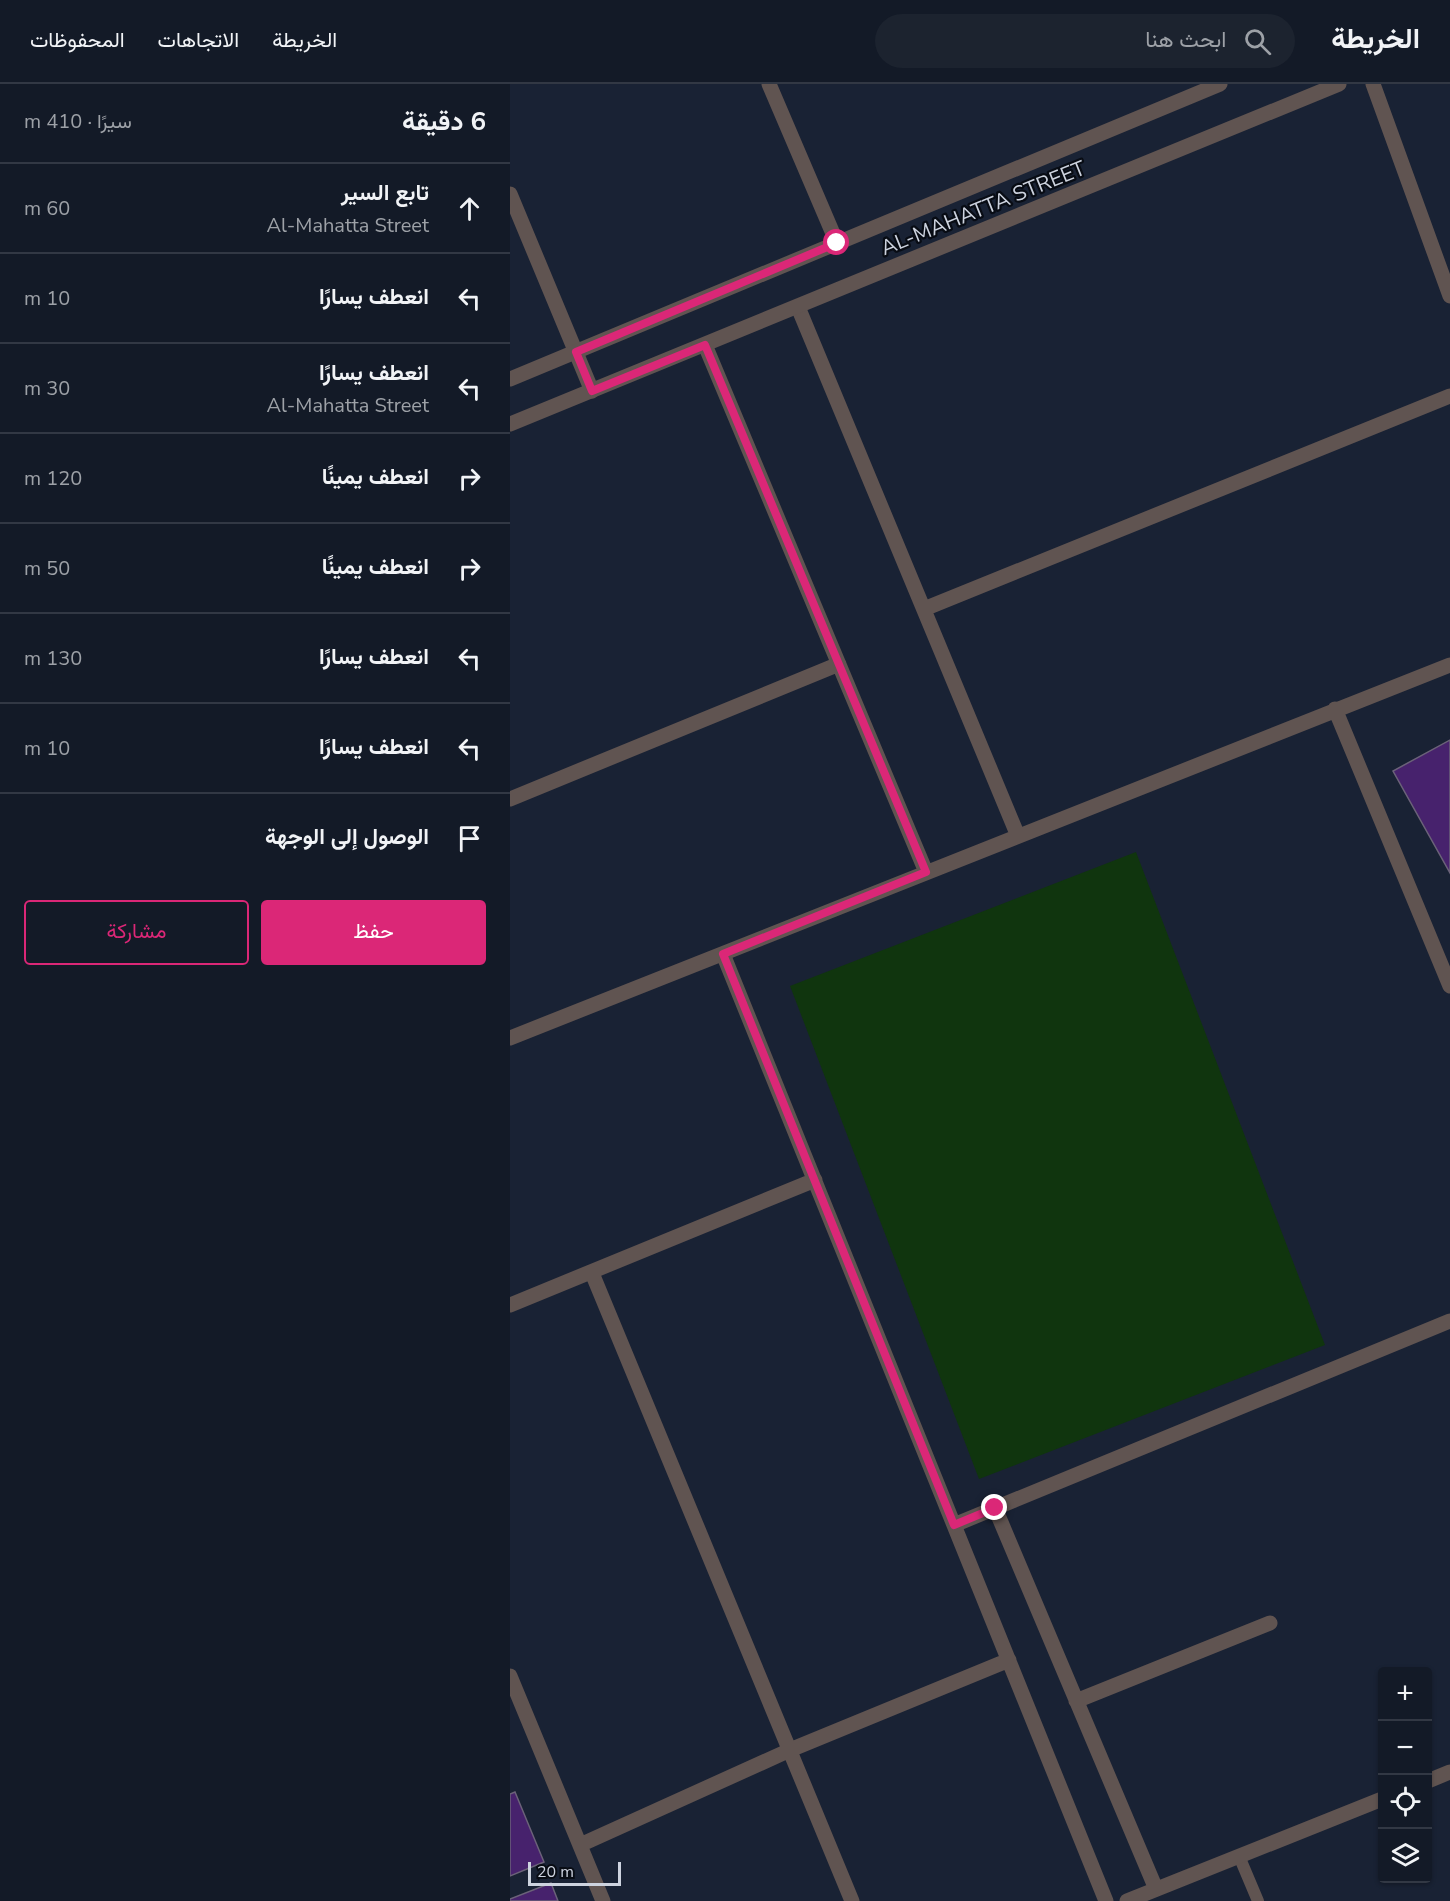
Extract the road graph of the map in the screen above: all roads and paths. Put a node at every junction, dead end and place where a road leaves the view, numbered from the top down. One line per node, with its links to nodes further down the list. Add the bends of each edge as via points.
1 (769, 84): 6 (street)
2 (1220, 84): 6 (street, AL-MAHATTA STREET)
3 (1339, 84): 8 (street, AL-MAHATTA STREET)
4 (1373, 84): 7 (street)
5 (510, 194): 10 (street)
6 (837, 243): 10 (street, AL-MAHATTA STREET)
7 (1450, 296)
8 (798, 307): 9 (street, AL-MAHATTA STREET); 15 (street)
9 (705, 345): 12 (street, AL-MAHATTA STREET); 16 (street)
10 (576, 352): 11 (street, AL-MAHATTA STREET); 12 (street)
11 (510, 379)
12 (592, 391): 14 (street, AL-MAHATTA STREET)
13 (1450, 396): 15 (street)
14 (510, 424)
15 (924, 609): 20 (street)
16 (838, 664): 19 (street); 21 (street)
17 (1450, 665): 18 (street)
18 (1335, 709): 20 (street); 23 (street)
19 (510, 799)
20 (1018, 836): 21 (street)
21 (926, 872): 22 (street)
22 (723, 954): 24 (street); 25 (street)
23 (1450, 986)
24 (510, 1038)
25 (815, 1180): 26 (street); 30 (street)
26 (592, 1273): 27 (street); 35 (street)
27 (510, 1305)
28 (1450, 1321): 29 (street)
29 (995, 1508): 30 (street); 34 (street)
30 (954, 1525): 32 (street)
31 (1270, 1623): 34 (street)
32 (1009, 1660): 35 (street); 44 (street)
33 (510, 1676): 39 (street)
34 (1076, 1701): 41 (street)
35 (790, 1750): 39 (street); 43 (street)
36 (1450, 1772): 37 (street)
37 (1432, 1779)
38 (1378, 1801): 40 (street)
39 (580, 1845): 42 (street)
40 (1239, 1856): 41 (street); 46 (lane)
41 (1156, 1889): 45 (street)
42 (603, 1901)
43 (852, 1901)
44 (1106, 1901)
45 (1127, 1901)
46 (1258, 1901)

